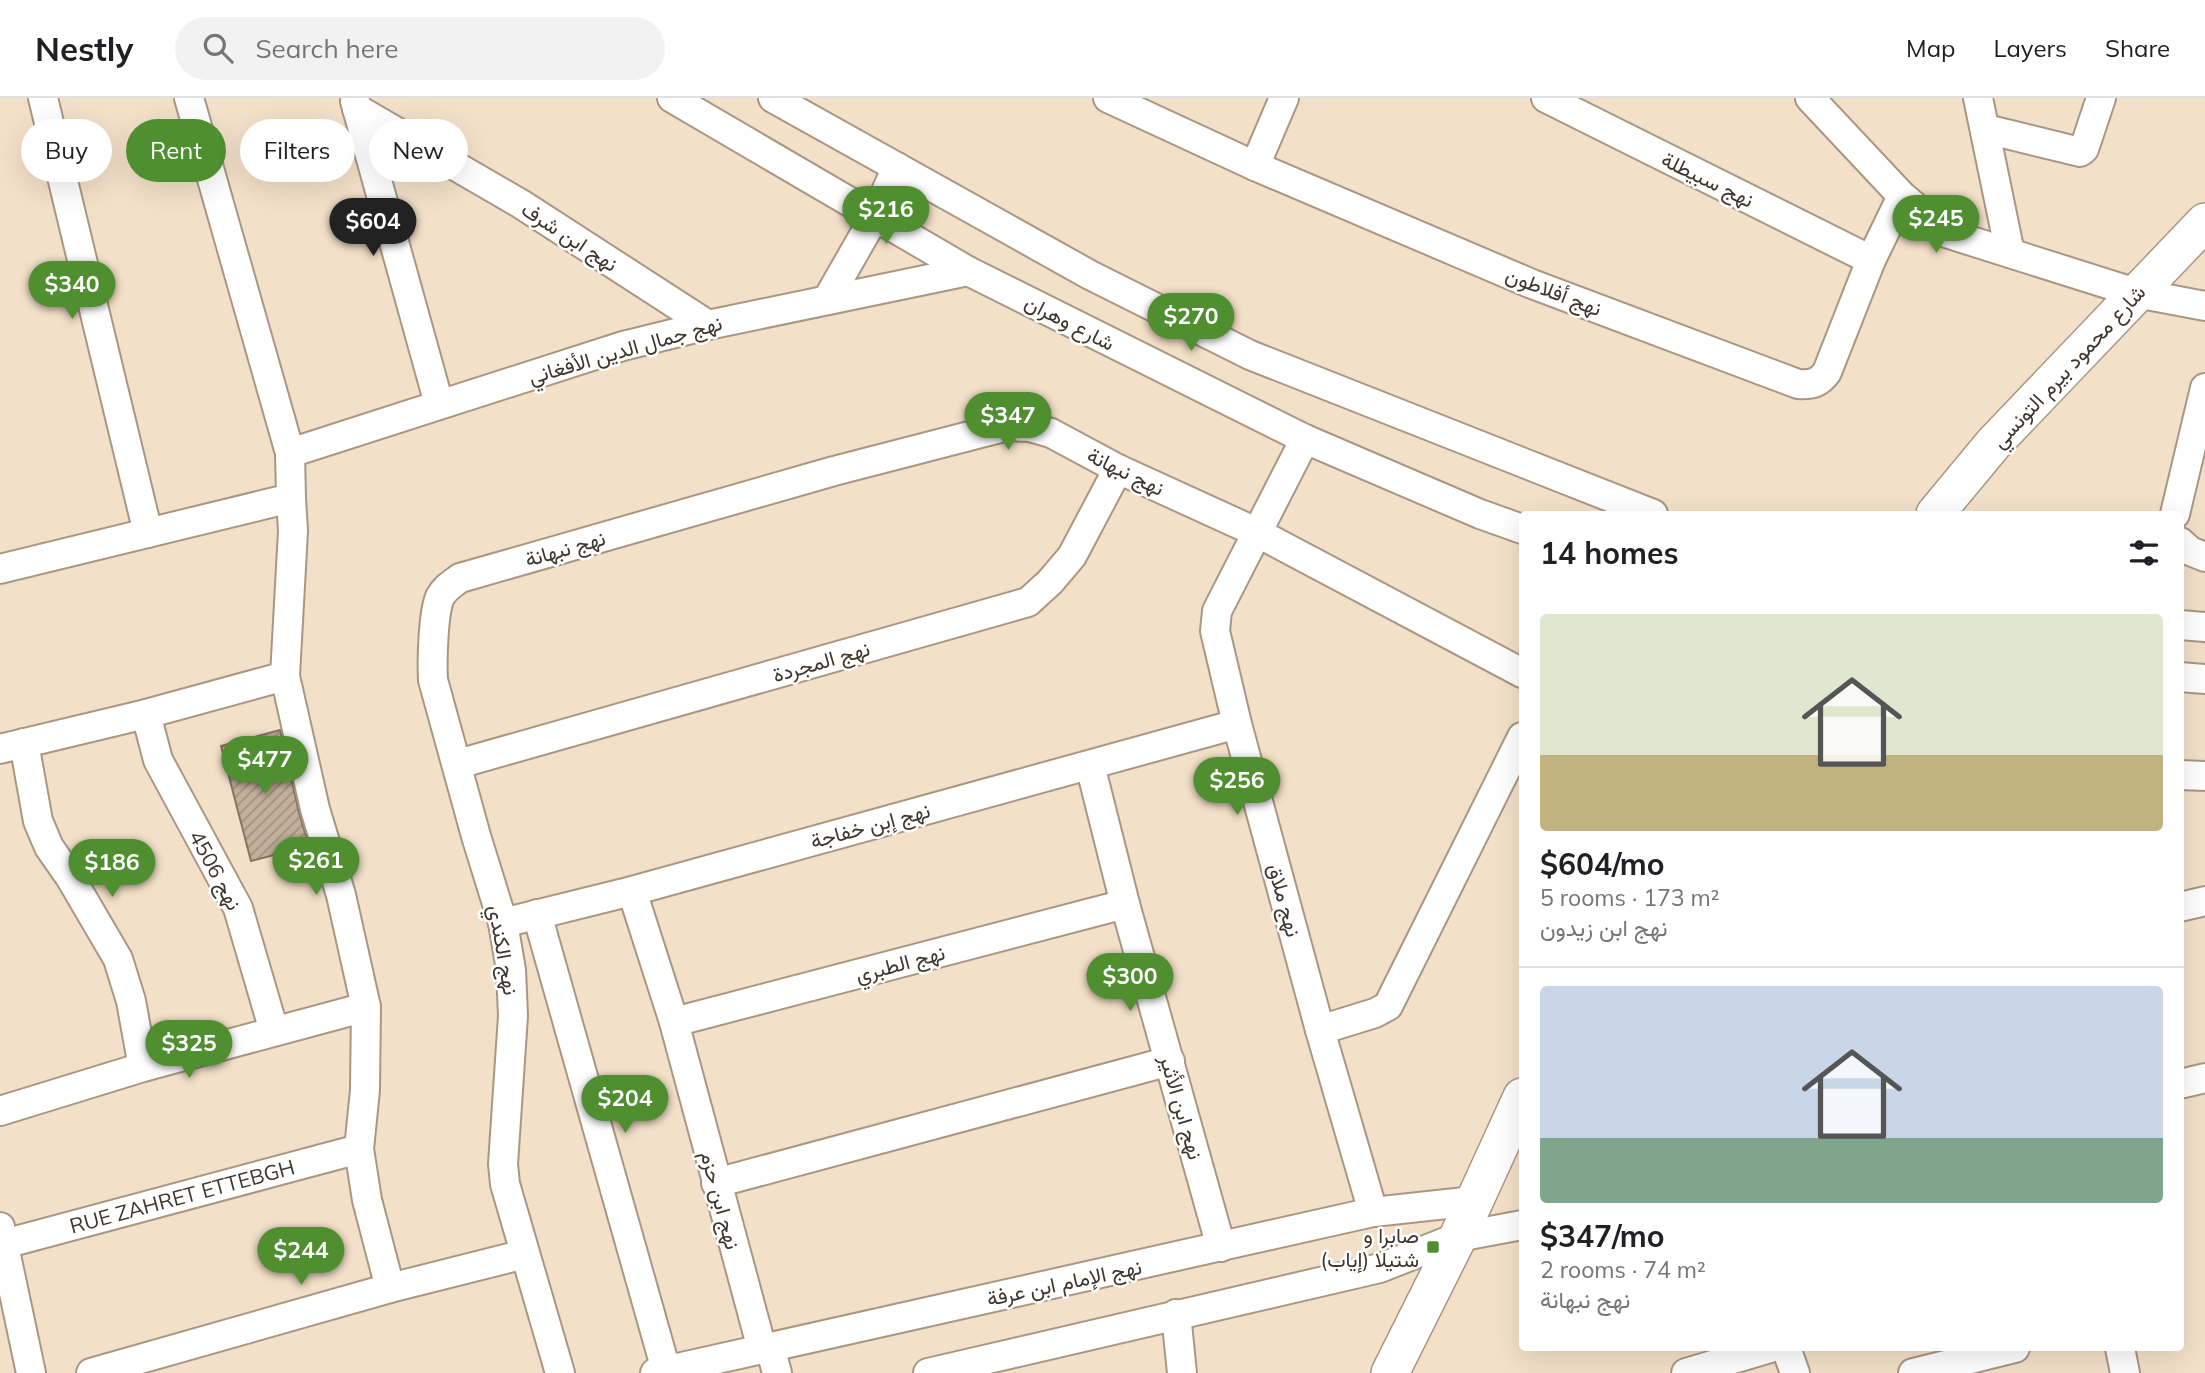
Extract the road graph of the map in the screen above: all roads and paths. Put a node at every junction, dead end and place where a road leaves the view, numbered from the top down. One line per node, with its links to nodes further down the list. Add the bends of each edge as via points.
1 (43, 98): 36 (street)
2 (189, 98): 28 (street)
3 (673, 98): 16 (street, شارع وهران)
4 (773, 98): 14 (street)
5 (1108, 98): 13 (street, نهج أفلاطون)
6 (1284, 98): 13 (street)
7 (1546, 98): 19 (street, نهج سبيطلة)
8 (1810, 98): 15 (street)
9 (1978, 98): 12 (street)
10 (2101, 98): 12 (street, via 2080,152)
11 (356, 103): 24 (street, نهج ابن شرف); 26 (street)
12 (1986, 129): 18 (street)
13 (1255, 166): 19 (street, نهج أفلاطون, via 1532,284 1798,384 1820,382 1827,372)
14 (897, 167): 16 (street); 31 (street, via 1090,275 1250,355)
15 (1902, 196): 18 (street, via 1946,233); 19 (street, نهج أفلاطون)
16 (875, 216): 20 (street, شارع وهران); 23 (street)
17 (2205, 222): 21 (main road, شارع محمود بيرم التونسي)
18 (2010, 253): 21 (street)
19 (1871, 260)
20 (968, 271): 23 (street, نهج جمال الدين الأفغاني); 27 (street, شارع وهران)
21 (2136, 293): 22 (street); 32 (main road, شارع محمود بيرم التونسي, via 1993,444)
22 (2196, 299)
23 (827, 300): 24 (street, نهج جمال الدين الأفغاني)
24 (708, 325): 26 (street, نهج جمال الدين الأفغاني, via 623,346)
25 (2205, 388): 33 (street)
26 (439, 404): 28 (street, نهج جمال الدين الأفغاني)
27 (1305, 439): 34 (street, شارع وهران); 35 (street, نهج ملاق)
28 (290, 453): 30 (street)
29 (1118, 469): 35 (street, نهج نبهانة); 40 (street, نهج نبهانة, via 1051,433 1008,426); 51 (street, نهج المجردة, via 1072,556 1028,602)
30 (291, 498): 36 (street); 44 (street)
31 (1645, 511)
32 (1937, 511)
33 (2176, 511)
34 (1519, 527)
35 (1256, 532): 43 (street, نهج نبهانة); 48 (street, نهج ملاق, via 1215,619)
36 (148, 533): 39 (street)
37 (2184, 546): 38 (street)
38 (2205, 557)
39 (0, 567)
40 (460, 578): 51 (street, نهج الكندي, via 439,599 432,665)
41 (2184, 625): 42 (street)
42 (2205, 627)
43 (1519, 671)
44 (285, 676): 47 (street); 61 (street)
45 (2184, 677): 46 (street)
46 (2205, 679)
47 (146, 714): 50 (street); 64 (street, نهج 4506, via 158,760 238,908)
48 (1237, 723): 52 (street, نهج إبن خفاجة); 63 (street, نهج ملاق)
49 (1519, 743): 63 (street, via 1388,1006)
50 (12, 746): 66 (street, via 49,847 118,959)
51 (457, 764): 60 (street, نهج الكندي)
52 (1090, 765): 55 (street, نهج إبن خفاجة); 57 (street, نهج ابن الأثير)
53 (2184, 775): 54 (street)
54 (2205, 776)
55 (632, 891): 59 (street, نهج إبن خفاجة); 62 (street, نهج ابن حزم)
56 (2205, 901): 58 (street)
57 (1125, 904): 62 (street, نهج الطبري); 65 (street, نهج ابن الأثير)
58 (2184, 906)
59 (537, 914): 60 (street, نهج إبن خفاجة); 88 (street)
60 (503, 923): 79 (street, نهج الكندي, via 514,989 503,1164)
61 (366, 1007): 64 (street); 71 (street)
62 (674, 1022): 72 (street, نهج ابن حزم)
63 (1320, 1030): 74 (street, نهج ملاق)
64 (274, 1031): 66 (street)
65 (1170, 1061): 72 (street); 78 (street, نهج ابن الأثير)
66 (143, 1067): 70 (street)
67 (2205, 1079): 68 (street)
68 (2184, 1083)
69 (1519, 1104): 73 (main road)
70 (0, 1111)
71 (359, 1149): 76 (street, RUE ZAHRET ETTEBGH); 80 (street)
72 (716, 1183): 86 (street, نهج ابن حزم)
73 (1474, 1201): 74 (street, نهج الإمام ابن عرفة); 77 (main road)
74 (1373, 1212): 78 (street, نهج الإمام ابن عرفة)
75 (1519, 1226): 77 (street)
76 (2, 1236): 89 (street)
77 (1458, 1237): 81 (street, via 1380,1268); 94 (main road)
78 (1221, 1247): 86 (street, نهج الإمام ابن عرفة)
79 (525, 1254): 80 (street); 91 (street, نهج الكندي)
80 (390, 1288): 90 (street)
81 (1176, 1314): 92 (street); 93 (street)
82 (1760, 1351): 95 (street)
83 (1787, 1351): 96 (street)
84 (2002, 1351): 87 (street)
85 (2121, 1351): 98 (street)
86 (769, 1356): 88 (street, نهج الإمام ابن عرفة)
87 (1953, 1362): 97 (street)
88 (661, 1372)
89 (31, 1373)
90 (91, 1373)
91 (560, 1373)
92 (928, 1373)
93 (1182, 1373)
94 (1390, 1373)
95 (1686, 1373)
96 (1795, 1373)
97 (1913, 1373)
98 (2125, 1373)

